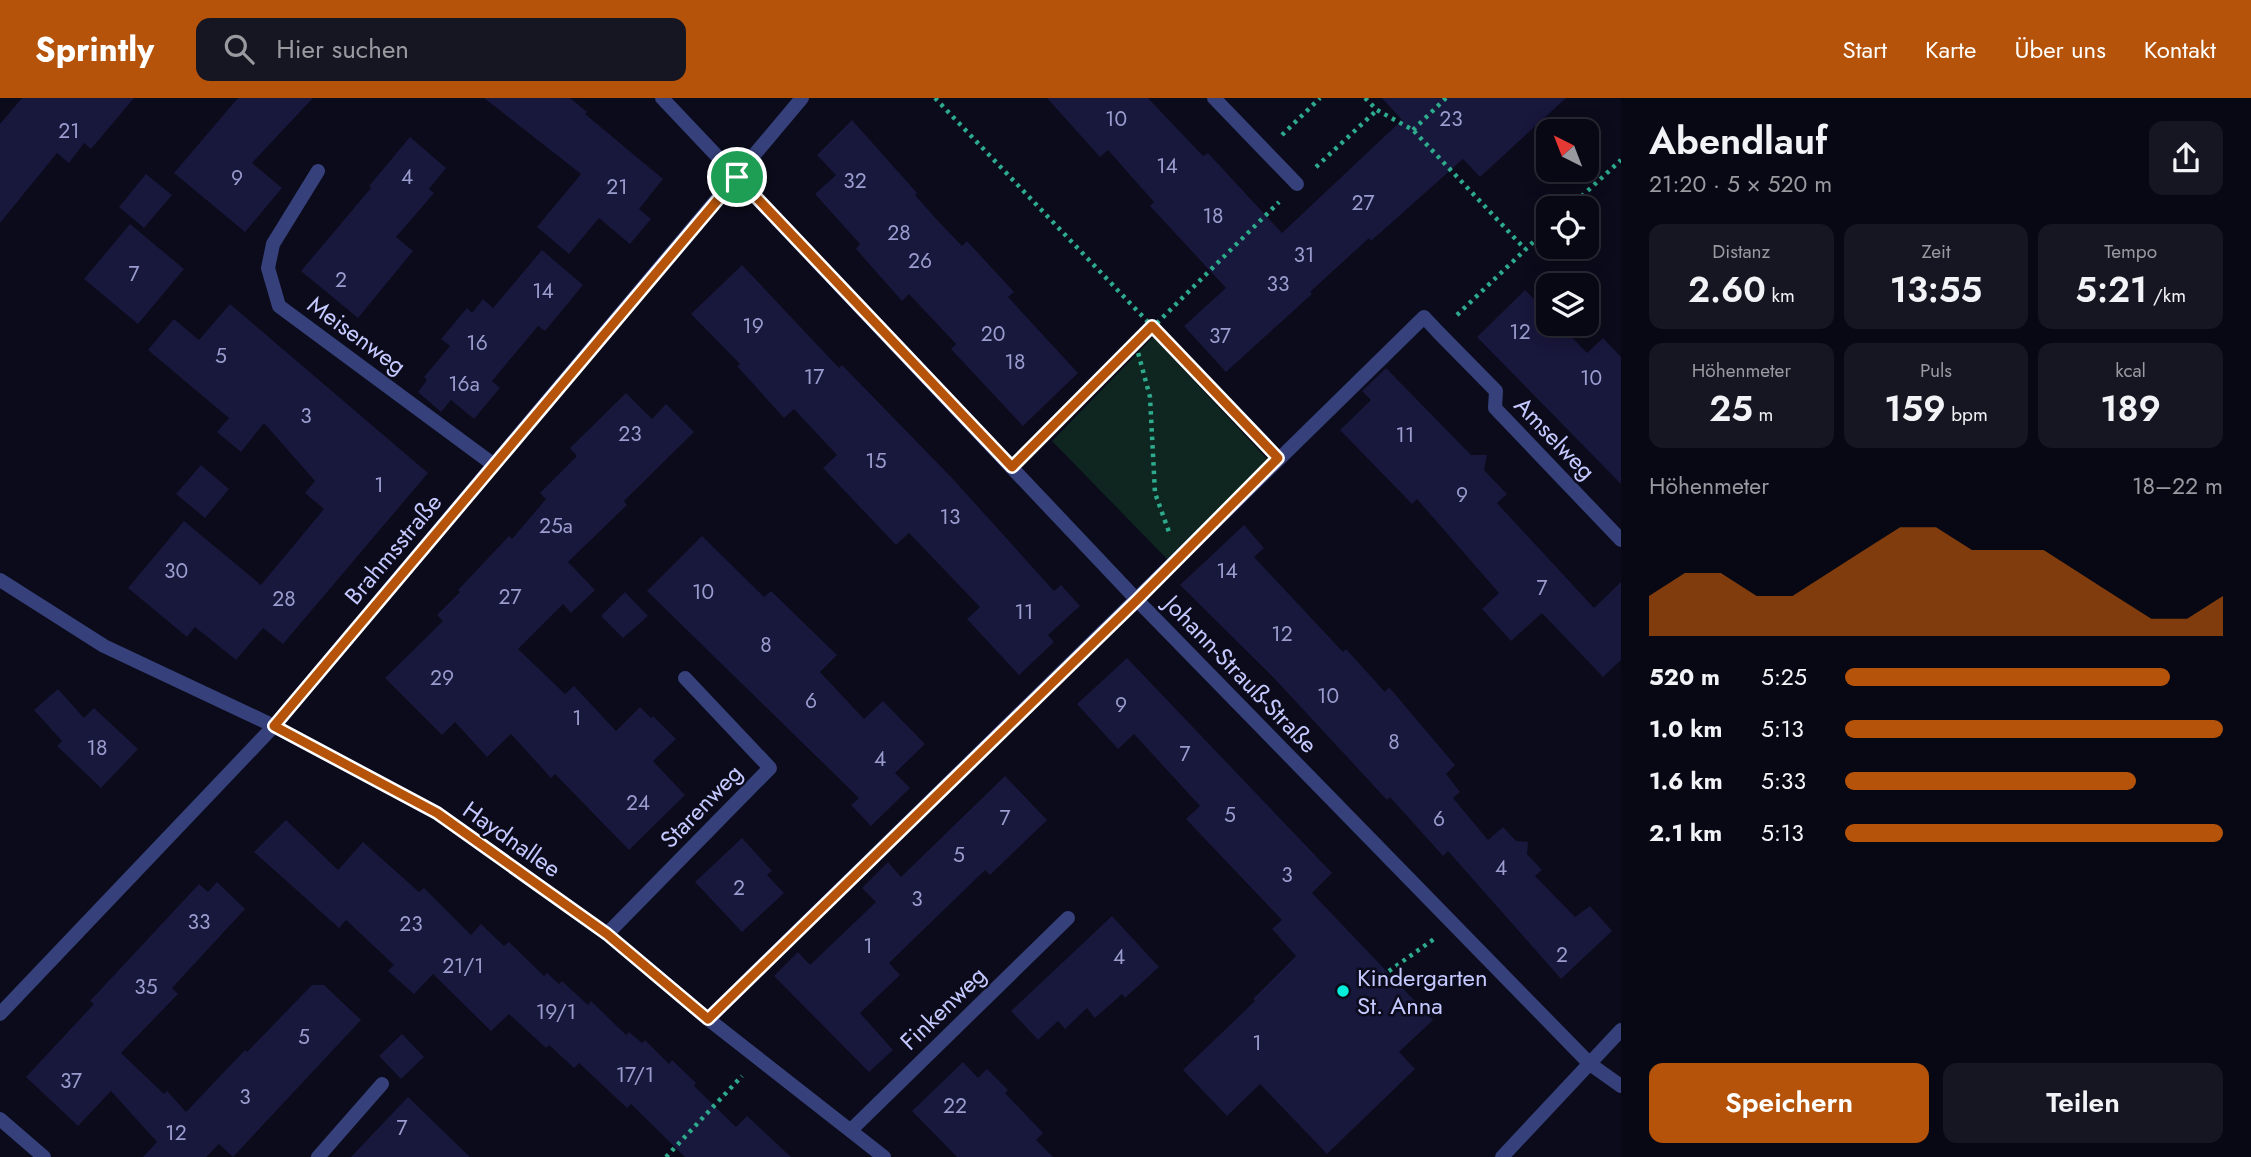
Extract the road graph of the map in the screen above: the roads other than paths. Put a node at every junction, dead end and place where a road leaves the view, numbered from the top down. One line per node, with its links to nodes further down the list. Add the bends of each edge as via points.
1 (662, 98): 5 (street, Johann-Strauß-Straße)
2 (802, 98): 5 (street, Brahmsstraße)
3 (1214, 98): 6 (street)
4 (318, 171): 7 (street, Meisenweg, via 274,244 268,268 279,306)
5 (737, 177): 7 (street, Brahmsstraße); 10 (street, Johann-Strauß-Straße)
6 (1297, 184)
7 (494, 465): 12 (street, Brahmsstraße)
8 (1621, 540): 10 (street, Amselweg, via 1495,408 1496,391 1423,317)
9 (0, 580): 12 (street, Haydnallee, via 104,646)
10 (1137, 600): 16 (street); 18 (street, Johann-Strauß-Straße)
11 (685, 678): 14 (street, Starenweg, via 770,768)
12 (274, 726): 14 (street, Haydnallee, via 437,813); 15 (street, Brahmsstraße)
13 (1068, 918): 22 (street, Finkenweg)
14 (607, 934): 16 (street, Haydnallee)
15 (0, 1014)
16 (708, 1019): 22 (street, Haydnallee)
17 (1621, 1030): 18 (street)
18 (1590, 1064): 20 (street, Johann-Strauß-Straße); 26 (street)
19 (382, 1084): 24 (street)
20 (1621, 1086)
21 (0, 1119): 23 (street)
22 (850, 1130): 25 (street, Haydnallee)
23 (44, 1157)
24 (318, 1157)
25 (884, 1157)
26 (1502, 1157)

